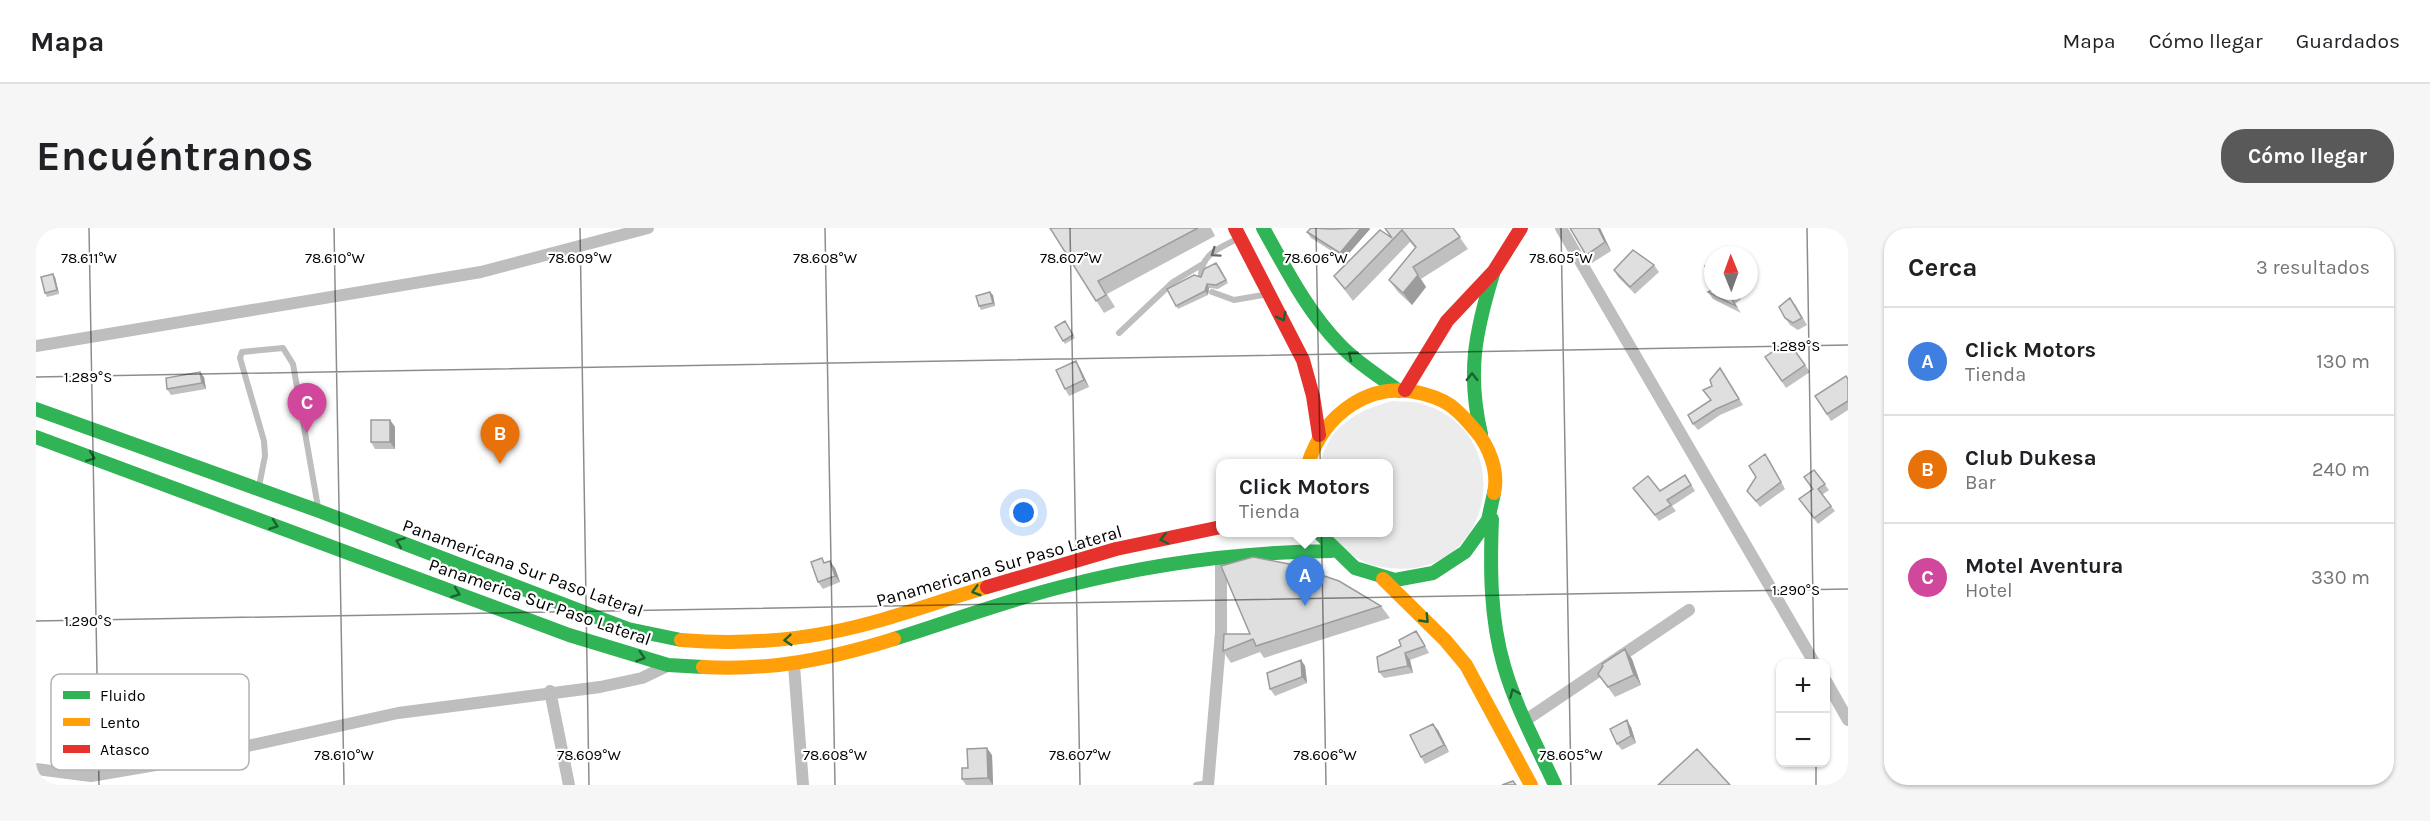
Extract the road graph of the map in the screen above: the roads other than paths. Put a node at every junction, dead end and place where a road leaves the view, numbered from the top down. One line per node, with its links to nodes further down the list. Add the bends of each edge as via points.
1 (648, 228): 12 (street, via 481,272)
2 (1263, 228): 13 (main road, one-way to 2, via 1342,347 1326,329 1304,300)
3 (1521, 228): 7 (main road)
4 (1561, 228): 28 (street)
5 (1238, 233): 6 (lane, one-way to 6); 10 (main road)
6 (1201, 265): 8 (lane); 11 (lane, via 1173,282)
7 (1494, 271): 13 (main road, via 1447,321); 15 (main road, one-way to 7, via 1472,398 1472,354)
8 (1201, 276)
9 (1212, 292): 10 (lane, via 1234,300)
10 (1270, 293): 16 (main road, one-way to 16, via 1303,360)
11 (1119, 333)
12 (36, 346)
13 (1402, 390): 15 (main road, via 1448,403); 16 (main road, via 1356,400 1336,414)
14 (36, 409): 19 (main road, Panamericana Sur Paso Lateral)
15 (1481, 434): 21 (main road, via 1495,472)
16 (1319, 435): 18 (main road)
17 (36, 437): 29 (main road, Panamerica Sur Paso Lateral, one-way to 29, via 569,635)
18 (1309, 457)
19 (259, 489): 20 (main road, Panamericana Sur Paso Lateral); 20 (lane, via 264,441 240,358 242,352 283,348 293,364)
20 (319, 511): 22 (main road, Panamericana Sur Paso Lateral, one-way to 20, via 1116,549 835,632 729,644 679,640 628,629)
21 (1492, 512): 26 (main road, via 1480,537 1461,558 1438,572 1420,577); 33 (main road, one-way to 21, via 1499,648 1490,574)
22 (1216, 527)
23 (1322, 537): 24 (main road)
24 (1331, 550): 25 (main road, Panamerica Sur Paso Lateral); 26 (main road, via 1364,573)
25 (1221, 557): 30 (main road, Panamerica Sur Paso Lateral, via 1068,585 849,653); 38 (street, via 1221,632)
26 (1383, 579): 41 (main road, one-way to 41, via 1466,665)
27 (1689, 610): 33 (street)
28 (1813, 659)
29 (668, 665): 30 (main road, Panamerica Sur Paso Lateral, via 737,669); 32 (street, via 642,678 600,687)
30 (794, 665): 40 (street)
31 (1830, 688): 34 (street)
32 (549, 691): 35 (street, via 398,713); 39 (street)
33 (1526, 720): 42 (main road)
34 (1848, 720)
35 (249, 746)
36 (36, 769): 37 (street, via 91,776)
37 (126, 770)
38 (1204, 784)
39 (569, 785)
40 (803, 785)
41 (1532, 785)
42 (1555, 785)

